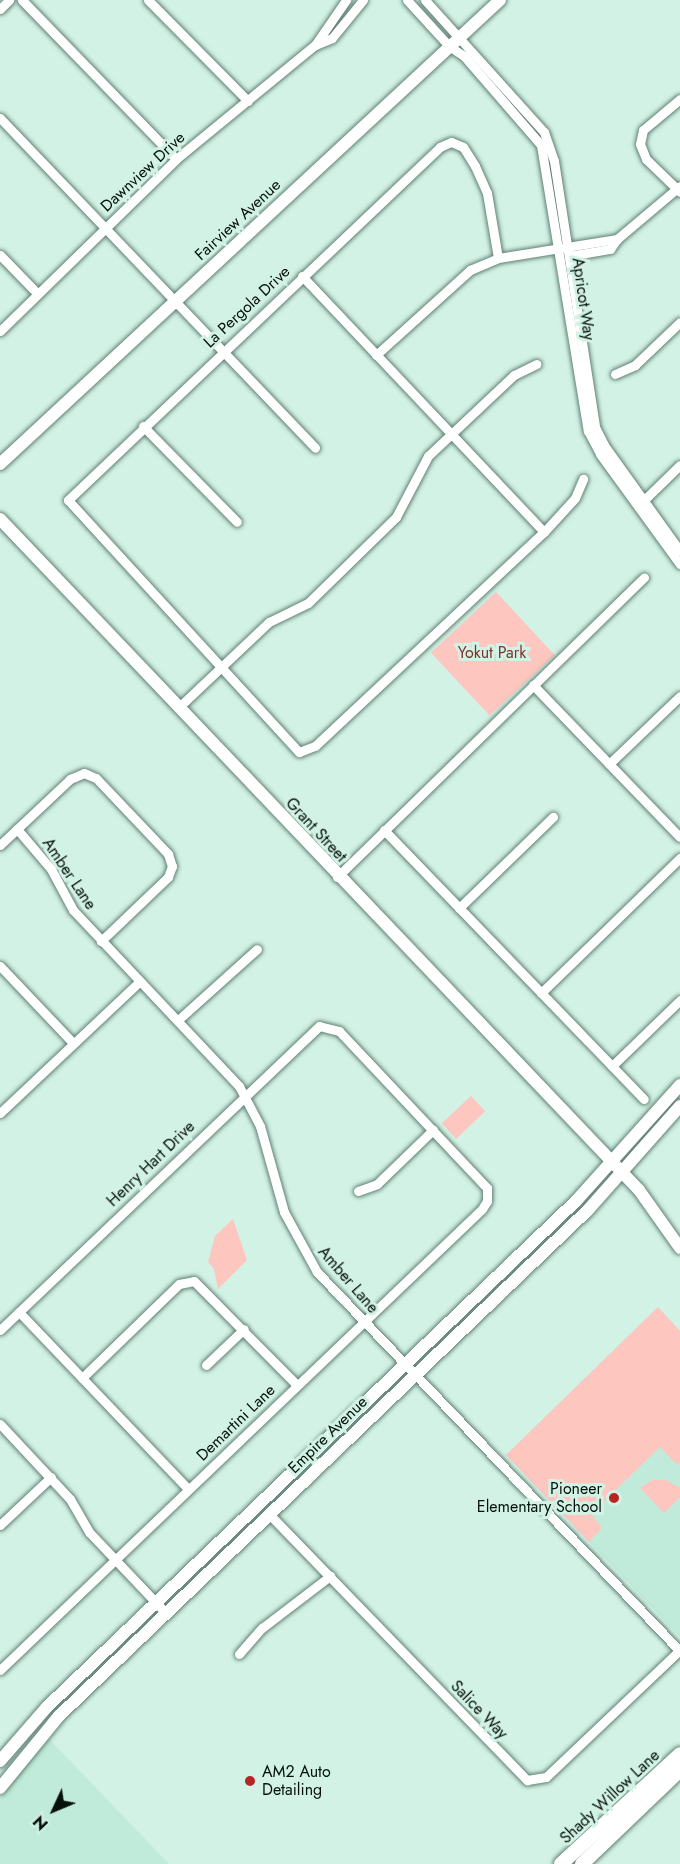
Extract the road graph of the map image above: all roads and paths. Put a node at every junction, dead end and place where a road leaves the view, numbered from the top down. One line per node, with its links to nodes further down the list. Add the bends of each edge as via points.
1 (9, 0): 9 (street)
2 (22, 0): 15 (street)
3 (148, 0): 13 (street)
4 (346, 0): 11 (street, Dawnview Drive)
5 (363, 0): 11 (street, Dawnview Drive, via 332,38)
6 (407, 0): 10 (street)
7 (425, 0): 10 (street)
8 (500, 0): 10 (street, Fairview Avenue)
9 (0, 9)
10 (454, 42): 18 (street, Apricot Way, via 541,145); 23 (street, Fairview Avenue)
11 (315, 45): 13 (street, Dawnview Drive)
12 (680, 99): 16 (street, via 643,130 640,144 646,159)
13 (248, 101): 15 (street, Dawnview Drive)
14 (0, 118): 17 (street)
15 (176, 159): 17 (street, Dawnview Drive)
16 (679, 189): 18 (street, via 617,239)
17 (107, 227): 22 (street, Dawnview Drive); 23 (street)
18 (566, 251): 20 (street); 36 (street, Apricot Way, via 588,431 600,454)
19 (0, 255): 22 (street)
20 (498, 258): 21 (street, La Pergola Drive, via 487,193 463,147 451,142 440,147); 27 (street, via 470,270 442,291)
21 (302, 276): 26 (street, La Pergola Drive); 27 (street)
22 (37, 293): 25 (street, Dawnview Drive)
23 (176, 300): 26 (street); 33 (street, Fairview Avenue)
24 (680, 322): 29 (street, via 635,365)
25 (0, 331)
26 (224, 350): 30 (street, La Pergola Drive); 32 (street)
27 (376, 355): 31 (street)
28 (537, 364): 31 (street, via 514,375)
29 (615, 374)
30 (143, 426): 38 (street); 43 (street, La Pergola Drive, via 68,500)
31 (450, 435): 39 (street); 43 (street, via 428,456 396,517 308,603 269,622)
32 (315, 448)
33 (0, 464)
34 (680, 465): 36 (street)
35 (583, 479): 39 (street, via 575,498)
36 (641, 502): 40 (street, Apricot Way); 41 (street, Apricot Way)
37 (0, 519): 46 (street, Grant Street)
38 (237, 522)
39 (544, 532): 43 (street, via 307,751 299,752 292,746)
40 (680, 551)
41 (680, 564)
42 (644, 577): 44 (street)
43 (222, 665): 46 (street)
44 (533, 685): 47 (street); 50 (street)
45 (680, 696): 47 (street)
46 (179, 707): 54 (street, Grant Street)
47 (609, 764): 51 (street)
48 (553, 817): 55 (street)
49 (17, 829): 52 (street); 56 (street, Amber Lane, via 46,861 73,910); 56 (street, via 70,779 84,773 96,778 168,854 172,866 168,876)
50 (384, 830): 54 (street); 55 (street)
51 (680, 837)
52 (0, 845)
53 (680, 858): 60 (street)
54 (337, 877): 72 (street, Grant Street)
55 (459, 908): 60 (street)
56 (102, 940): 59 (street, Amber Lane)
57 (257, 949): 62 (street)
58 (0, 966): 63 (street)
59 (140, 981): 62 (street, Amber Lane); 63 (street)
60 (541, 993): 64 (street)
61 (680, 1000): 64 (street)
62 (178, 1020): 66 (street, Amber Lane)
63 (74, 1043): 70 (street)
64 (612, 1066): 68 (street)
65 (680, 1084): 72 (street, Empire Avenue)
66 (244, 1095): 71 (street, Henry Hart Drive, via 312,1030 327,1025 339,1031); 76 (street, Henry Hart Drive); 77 (street, Amber Lane, via 260,1126 284,1212 300,1247 317,1272)
67 (0, 1098): 70 (street)
68 (644, 1099)
69 (680, 1106): 73 (street, Empire Avenue)
70 (4, 1109)
71 (433, 1130): 74 (street, via 377,1184); 77 (street, Demartini Lane, via 482,1181 488,1195 482,1209)
72 (609, 1162): 73 (street, Grant Street); 80 (street, Empire Avenue, via 576,1201)
73 (620, 1172): 75 (street, via 649,1203); 82 (street, Empire Avenue, via 588,1210)
74 (358, 1191)
75 (680, 1248)
76 (19, 1312): 79 (street, Henry Hart Drive); 83 (street)
77 (364, 1322): 80 (street, Amber Lane); 84 (street, Demartini Lane)
78 (244, 1329): 81 (street); 83 (street, via 194,1281 179,1284); 84 (street)
79 (0, 1330)
80 (404, 1364): 82 (street, Amber Lane); 92 (street, Empire Avenue)
81 (206, 1365)
82 (415, 1374): 88 (street, Empire Avenue); 94 (street, Amber Lane)
83 (82, 1378): 87 (street)
84 (297, 1385): 87 (street, Demartini Lane)
85 (0, 1424): 86 (street)
86 (51, 1477): 89 (street); 90 (street)
87 (189, 1489): 90 (street, Demartini Lane)
88 (269, 1514): 91 (street, Salice Way); 93 (street, Empire Avenue)
89 (0, 1526)
90 (115, 1560): 92 (street); 96 (street, Demartini Lane)
91 (330, 1576): 94 (street, Salice Way, via 527,1780 546,1777); 95 (street, via 262,1628)
92 (156, 1602): 93 (street); 98 (street, Empire Avenue, via 47,1707)
93 (166, 1613): 100 (street, Empire Avenue, via 59,1716)
94 (680, 1651)
95 (239, 1654)
96 (0, 1670)
97 (680, 1754): 101 (main road, Shady Willow Lane)
98 (0, 1761)
99 (680, 1770): 102 (main road, Shady Willow Lane)
100 (0, 1788)
101 (561, 1864)
102 (582, 1864)

